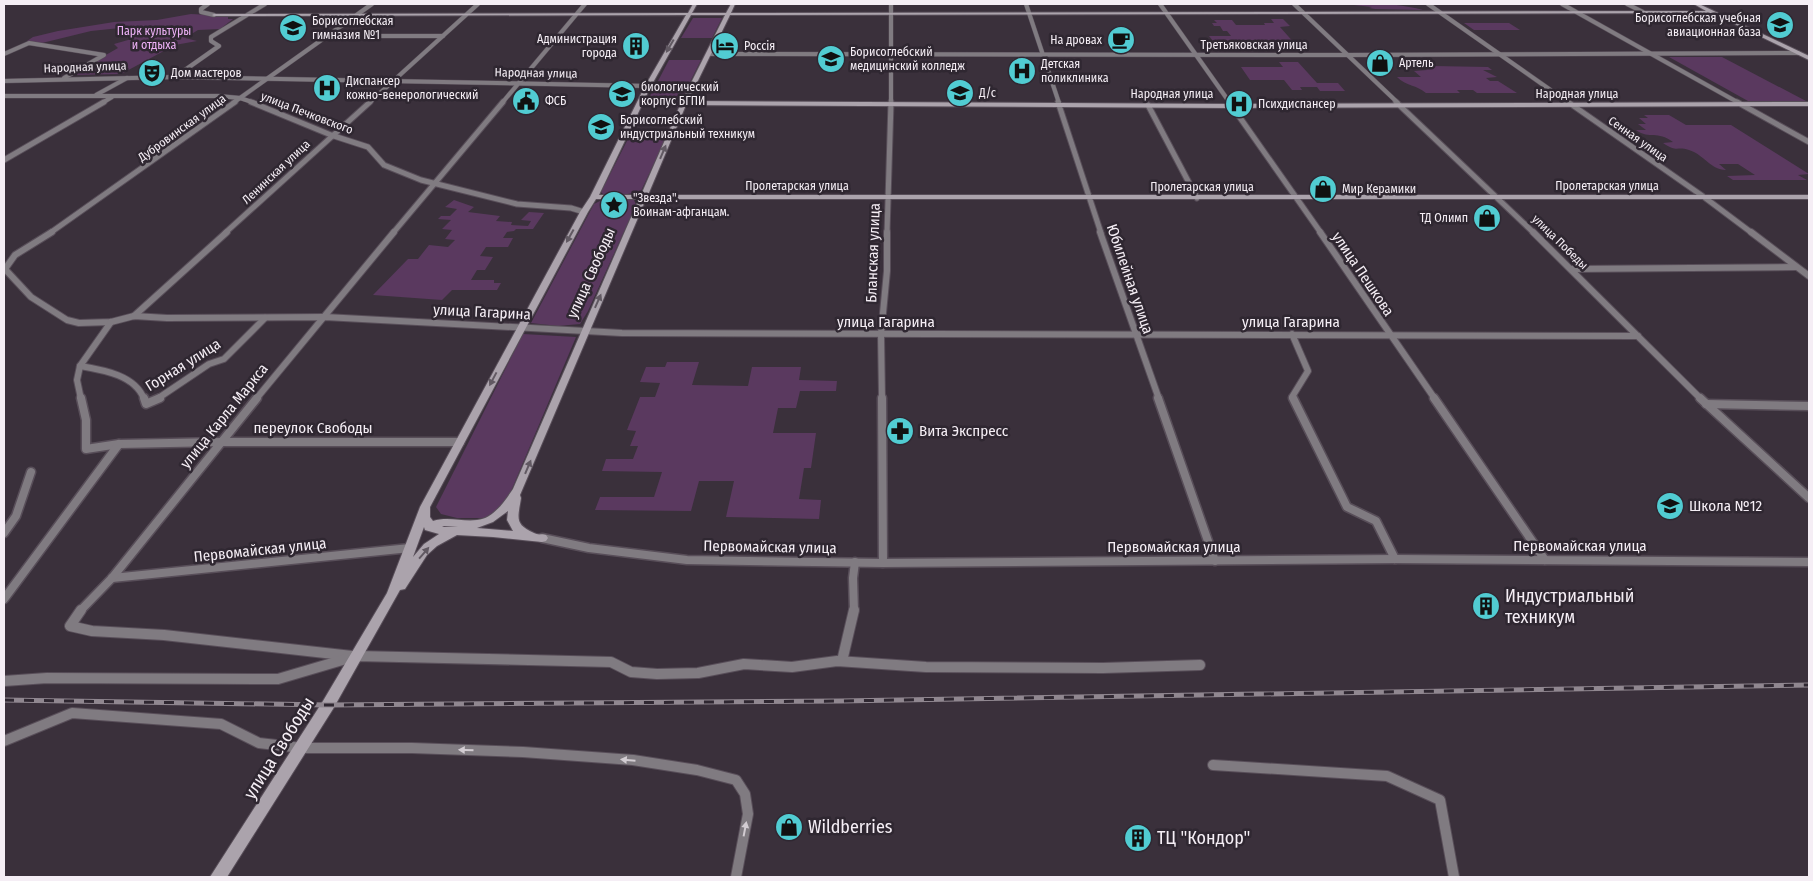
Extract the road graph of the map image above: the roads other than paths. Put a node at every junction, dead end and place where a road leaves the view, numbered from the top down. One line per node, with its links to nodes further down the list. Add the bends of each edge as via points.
1 (208, 4): 29 (street, via 201,12)
2 (265, 4): 30 (street)
3 (372, 4): 24 (street, Дубровинская улица)
4 (478, 4): 25 (street, Ленинская улица)
5 (585, 4): 26 (street, улица Карла Маркса)
6 (695, 4): 27 (street, улица Свободы)
7 (733, 4): 28 (street, улица Свободы)
8 (891, 4): 20 (street, Бланская улица)
9 (1026, 4): 21 (street, Юбилейная улица)
10 (1160, 4): 22 (street, улица Пешкова)
11 (1294, 4): 23 (street, улица Победы)
12 (1428, 4): 16 (street, Сенная улица)
13 (1562, 4): 17 (street)
14 (1627, 4): 18 (street)
15 (1696, 4): 19 (street)
16 (1440, 12): 17 (street); 23 (street); 37 (street, Сенная улица)
17 (1576, 12): 18 (street); 38 (street)
18 (1643, 12): 19 (street)
19 (1713, 12): 33 (street)
20 (892, 13): 21 (street); 28 (street); 36 (street, Бланская улица)
21 (1029, 13): 22 (street); 39 (street, Юбилейная улица)
22 (1166, 13): 23 (street); 40 (street, улица Пешкова)
23 (1304, 13): 41 (street, улица Победы)
24 (357, 14): 25 (street); 30 (street); 31 (street, Дубровинская улица)
25 (467, 14): 26 (street); 32 (street, Ленинская улица)
26 (577, 14): 27 (street); 49 (street, улица Карла Маркса)
27 (689, 14): 28 (street); 50 (street, улица Свободы, one-way to 50)
28 (729, 14): 35 (street, улица Свободы)
29 (214, 15): 30 (street)
30 (247, 15): 43 (street, via 211,37 211,41 219,46)
31 (327, 36): 32 (street); 46 (street, Дубровинская улица)
32 (443, 36): 48 (street, Ленинская улица)
33 (1798, 52): 38 (street, Третьяковская улица); 42 (street)
34 (4, 54): 45 (street, via 29,43 104,54)
35 (709, 54): 36 (street, Третьяковская улица); 55 (street, улица Свободы)
36 (892, 54): 39 (street, Третьяковская улица); 56 (street, Бланская улица)
37 (1498, 54): 38 (street, Третьяковская улица); 41 (street, Третьяковская улица); 63 (street, Сенная улица)
38 (1649, 54): 60 (street)
39 (1044, 55): 40 (street, Третьяковская улица); 58 (street, Юбилейная улица)
40 (1196, 55): 41 (street, Третьяковская улица); 61 (street, улица Пешкова)
41 (1346, 55): 62 (street, улица Победы)
42 (1809, 58)
43 (175, 76): 44 (street, Народная улица); 46 (street, Народная улица)
44 (129, 77): 45 (street, Народная улица); 51 (street)
45 (64, 79): 47 (street, Народная улица)
46 (268, 79): 48 (street, Народная улица); 54 (street, Дубровинская улица)
47 (4, 81)
48 (391, 82): 49 (street, Народная улица); 64 (street, Ленинская улица)
49 (518, 84): 50 (street, Народная улица); 67 (street, улица Карла Маркса)
50 (648, 86): 76 (street, улица Свободы)
51 (96, 95): 52 (street, улица Печковского); 53 (street, улица Печковского)
52 (4, 96)
53 (113, 96): 54 (street, улица Печковского); 66 (street)
54 (240, 98): 64 (street, улица Печковского); 80 (street, Дубровинская улица, via 15,255)
55 (684, 103): 56 (street, Народная улица); 68 (street, улица Свободы, one-way to 55)
56 (891, 104): 58 (street, Народная улица); 71 (street, Бланская улица)
57 (1809, 104): 60 (street, Народная улица)
58 (1060, 105): 59 (street, Народная улица); 69 (street, Юбилейная улица)
59 (1148, 105): 61 (street, Народная улица); 72 (street)
60 (1743, 105): 63 (street, Народная улица); 65 (street)
61 (1231, 106): 62 (street, Народная улица); 73 (street, улица Пешкова)
62 (1402, 106): 63 (street, Народная улица); 74 (street, улица Победы)
63 (1572, 106): 70 (street, Сенная улица)
64 (331, 135): 67 (street, улица Печковского, via 368,147 384,165); 83 (street, Ленинская улица)
65 (1809, 142)
66 (4, 160)
67 (436, 183): 77 (street, улица Печковского, via 517,204); 84 (street, улица Карла Маркса)
68 (644, 197): 71 (street, Пролетарская улица); 76 (street, Пролетарская улица); 88 (street, улица Свободы, one-way to 68)
69 (1088, 197): 71 (street, Пролетарская улица); 72 (street, Пролетарская улица); 90 (street, Юбилейная улица)
70 (1704, 197): 74 (street, Пролетарская улица); 75 (street, Пролетарская улица); 79 (street, Сенная улица)
71 (887, 198): 89 (street, Бланская улица, via 887,270)
72 (1196, 198): 73 (street, Пролетарская улица)
73 (1296, 198): 74 (street, Пролетарская улица); 92 (street, улица Пешкова)
74 (1498, 198): 81 (street, улица Победы)
75 (1809, 198)
76 (593, 199): 77 (street, via 572,207); 78 (street, улица Свободы)
77 (558, 208): 78 (street)
78 (584, 212): 87 (street, улица Свободы, one-way to 87)
79 (1796, 267): 81 (street); 82 (street, Сенная улица)
80 (4, 269): 86 (street, via 31,297 67,320)
81 (1572, 269): 93 (street, улица Победы)
82 (1809, 276)
83 (134, 316): 85 (street, улица Гагарина); 86 (street)
84 (325, 317): 85 (street, улица Гагарина); 87 (street, улица Гагарина); 97 (street, улица Карла Маркса)
85 (265, 318): 94 (street, Горная улица, via 224,359 209,364 146,404 126,380 109,371)
86 (111, 322): 94 (street)
87 (521, 326): 88 (street, улица Гагарина); 98 (street, улица Свободы, one-way to 98)
88 (585, 331): 89 (street, улица Гагарина); 101 (street, улица Свободы, one-way to 88)
89 (881, 334): 90 (street, улица Гагарина); 116 (street, Бланская улица)
90 (1136, 334): 91 (street, улица Гагарина); 113 (street, Юбилейная улица)
91 (1292, 334): 92 (street, улица Гагарина); 111 (street, via 1308,371 1292,397 1347,507 1376,521)
92 (1389, 335): 93 (street, улица Гагарина); 112 (street, улица Пешкова)
93 (1638, 336): 95 (street, улица Победы)
94 (80, 366): 99 (street, переулок Свободы, via 77,380 86,420 86,450)
95 (1706, 404): 96 (street); 102 (street, улица Победы)
96 (1809, 406)
97 (221, 442): 98 (street, переулок Свободы); 99 (street, переулок Свободы); 117 (street, улица Карла Маркса)
98 (460, 442): 103 (street, улица Свободы)
99 (119, 444): 118 (street)
100 (31, 472): 107 (street, via 16,516)
101 (518, 490): 104 (street, улица Свободы, via 505,510); 108 (street, via 512,520 517,529)
102 (1809, 498)
103 (424, 507): 105 (street); 110 (street, улица Свободы)
104 (481, 524): 105 (street, via 443,522); 106 (street, улица Свободы); 108 (street)
105 (430, 526): 106 (street, улица Свободы, via 442,531); 110 (street)
106 (458, 531): 109 (street); 119 (street, улица Свободы, one-way to 106, via 423,552)
107 (4, 533)
108 (526, 533): 109 (street)
109 (542, 538): 114 (street, Первомайская улица, via 589,548 687,560)
110 (413, 543): 117 (street, Первомайская улица); 119 (street, улица Свободы, via 393,594)
111 (1395, 559): 112 (street, Первомайская улица); 113 (street, Первомайская улица)
112 (1544, 560): 115 (street, Первомайская улица)
113 (1215, 561): 116 (street, Первомайская улица)
114 (855, 562): 116 (street, Первомайская улица); 121 (street, via 854,616)
115 (1809, 562)
116 (883, 563)
117 (112, 578): 120 (street, улица Карла Маркса, via 70,626 92,631 164,635)
118 (4, 599)
119 (367, 636): 120 (street, улица Свободы)
120 (356, 656): 121 (street, via 611,662 631,672 656,674 698,674 744,664 792,667); 123 (street, via 278,679 47,678); 125 (street, улица Свободы)
121 (842, 661): 122 (street, via 926,667)
122 (1200, 665)
123 (4, 681)
124 (4, 741): 125 (street, via 72,713 221,724 259,742)
125 (302, 748): 127 (street, улица Свободы); 128 (street, one-way to 125, via 748,814 745,794 736,780 633,760 412,748)
126 (1213, 766): 129 (street, via 1387,776 1440,800)
127 (218, 877)
128 (736, 877)
129 (1454, 877)

